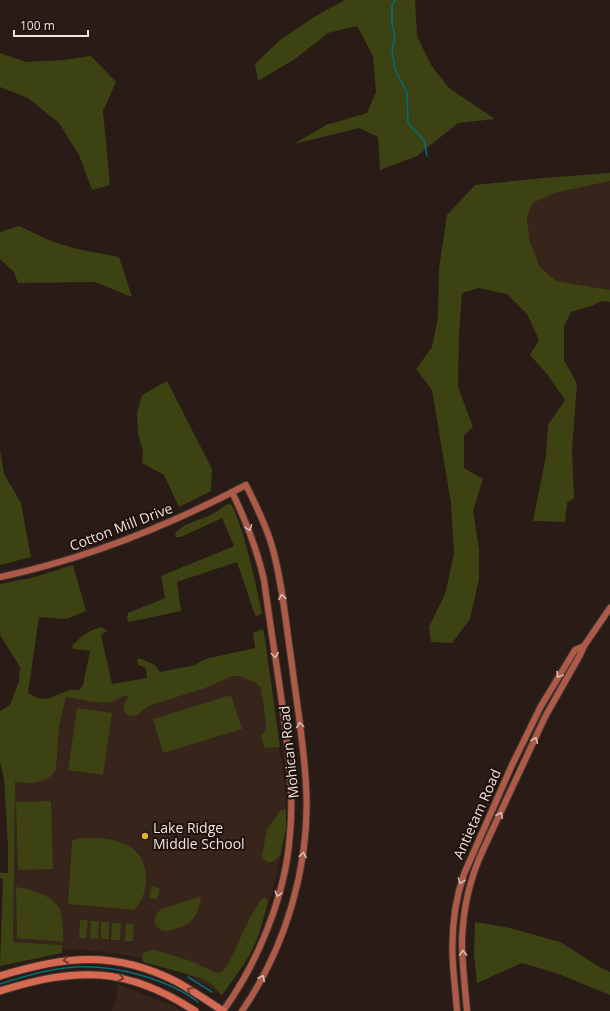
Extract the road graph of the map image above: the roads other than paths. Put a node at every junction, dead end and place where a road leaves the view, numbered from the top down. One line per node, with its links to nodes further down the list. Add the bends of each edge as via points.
1 (246, 485): 2 (street, Cotton Mill Drive); 10 (street, Mohican Road, one-way to 1, via 257,988 287,922 301,866 307,811 304,755 278,571 267,532)
2 (232, 492): 3 (street, Cotton Mill Drive, via 166,524 100,550); 9 (street, Mohican Road, one-way to 9, via 250,531 264,580 290,771 290,833 285,869 268,926 250,968)
3 (0, 577)
4 (610, 608): 5 (street, Antietam Road)
5 (584, 646): 11 (street, Antietam Road, one-way to 11, via 575,650 541,706 464,874 458,892 454,921 453,965); 12 (street, Antietam Road, one-way to 5, via 462,935 465,908 474,871 544,719)
6 (0, 976): 9 (main road, one-way to 6, via 176,982 144,969 115,962 87,959 54,962)
7 (0, 991): 8 (main road, one-way to 8, via 61,976 104,975 147,985)
8 (195, 1011)
9 (223, 1011)
10 (242, 1011)
11 (457, 1011)
12 (467, 1011)

